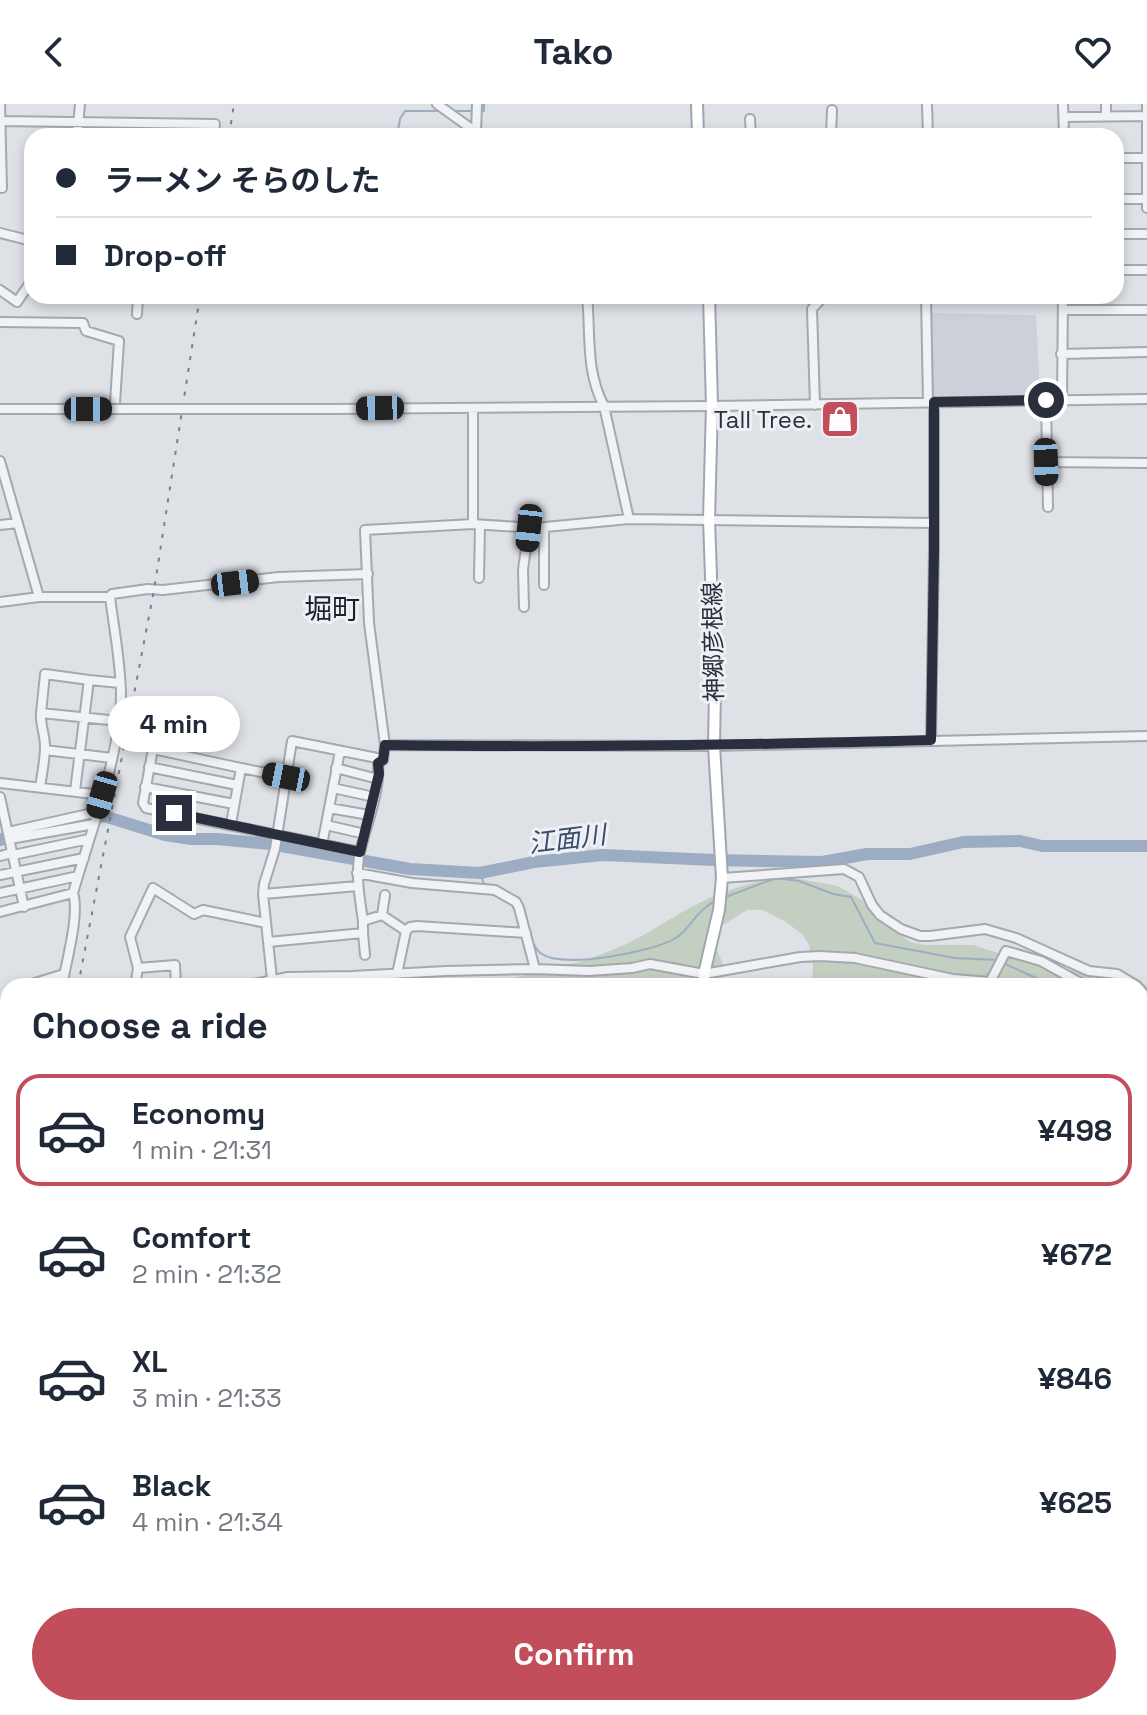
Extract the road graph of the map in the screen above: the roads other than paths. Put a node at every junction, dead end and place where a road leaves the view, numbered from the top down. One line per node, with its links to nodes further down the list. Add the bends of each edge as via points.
1 (0, 104): 15 (street)
2 (80, 104): 16 (street)
3 (437, 104): 19 (street)
4 (477, 104): 20 (street)
5 (697, 104): 21 (main road)
6 (927, 104): 24 (street)
7 (1063, 104): 13 (street)
8 (1106, 104): 11 (street)
9 (1147, 104): 12 (street)
10 (832, 110): 23 (street)
11 (1106, 116): 12 (street); 13 (street)
12 (1147, 116): 27 (street)
13 (1064, 117): 25 (street)
14 (750, 119): 22 (street)
15 (0, 121): 16 (street); 28 (street)
16 (79, 123): 17 (street); 18 (street, via 215,124)
17 (78, 128)
18 (214, 128)
19 (470, 128)
20 (478, 128)
21 (698, 128)
22 (751, 128)
23 (831, 128)
24 (928, 128)
25 (1064, 128)
26 (1124, 158): 27 (street)
27 (1146, 158): 30 (street)
28 (2, 188)
29 (1124, 199): 30 (street)
30 (1147, 199): 31 (street)
31 (1147, 208)
32 (0, 233): 35 (street)
33 (1124, 234): 34 (street)
34 (1147, 234)
35 (24, 239)
36 (1124, 270): 37 (street)
37 (1147, 270)
38 (0, 290): 40 (street)
39 (24, 292): 40 (street)
40 (17, 302): 51 (street)
41 (138, 304): 49 (street)
42 (587, 304): 60 (street, via 591,369)
43 (709, 304): 61 (main road, 神郷彦根線)
44 (817, 304): 59 (street, via 812,309)
45 (926, 304): 57 (street)
46 (1063, 304): 47 (street)
47 (1063, 310): 48 (street); 53 (street)
48 (1147, 310)
49 (137, 314)
50 (0, 322): 51 (street)
51 (16, 322): 58 (street, via 83,323 86,331 119,341)
52 (1147, 352): 53 (street)
53 (1061, 354): 56 (street)
54 (1147, 399): 56 (street)
55 (1046, 400): 56 (street); 57 (street); 65 (street)
56 (1062, 400)
57 (931, 402): 59 (street); 72 (street)
58 (115, 403)
59 (815, 405): 61 (street)
60 (604, 406): 61 (street); 62 (street); 69 (street)
61 (712, 406): 70 (main road, 神郷彦根線)
62 (473, 408): 63 (street, bridge); 73 (street)
63 (0, 409)
64 (0, 461): 67 (street)
65 (1046, 462): 66 (street); 68 (street)
66 (1147, 463)
67 (3, 477): 71 (street)
68 (1048, 507)
69 (629, 519): 70 (street); 76 (street)
70 (709, 519): 72 (street); 92 (main road, 神郷彦根線)
71 (18, 523): 74 (street); 80 (street)
72 (934, 523): 90 (street)
73 (477, 524): 75 (street); 77 (street, via 365,530); 78 (street)
74 (0, 525)
75 (529, 528): 76 (street); 83 (street)
76 (544, 528): 79 (street)
77 (368, 574): 81 (street, via 279,577); 91 (street)
78 (479, 578)
79 (544, 585)
80 (39, 597): 81 (street); 82 (street)
81 (110, 597): 85 (street)
82 (0, 602)
83 (524, 607)
84 (89, 680): 85 (street); 86 (street, via 45,674); 87 (street)
85 (120, 683): 88 (street)
86 (41, 713): 87 (street); 93 (street)
87 (84, 717): 88 (street); 95 (street)
88 (119, 721): 96 (street)
89 (1147, 736): 90 (street)
90 (931, 740): 92 (street)
91 (385, 745): 92 (street); 97 (street)
92 (714, 746): 131 (main road, 神郷彦根線)
93 (45, 750): 95 (street); 105 (street)
94 (340, 751): 97 (street, via 377,758); 100 (street); 101 (street, via 292,741)
95 (79, 754): 96 (street); 108 (street)
96 (112, 758): 109 (street)
97 (378, 763): 102 (street)
98 (149, 767): 99 (street, via 153,749); 104 (street); 106 (street)
99 (241, 768): 101 (street); 104 (street)
100 (336, 768): 102 (street); 107 (street)
101 (286, 777): 122 (street)
102 (378, 779): 111 (street)
103 (0, 783): 105 (street)
104 (237, 785): 112 (street)
105 (40, 787): 108 (street)
106 (145, 787): 112 (street); 117 (street, via 146,808)
107 (333, 788): 111 (street); 113 (street)
108 (75, 791): 109 (street)
109 (102, 795): 114 (street)
110 (0, 797): 120 (street)
111 (374, 797): 115 (street)
112 (234, 804): 117 (street)
113 (329, 808): 115 (street); 118 (street)
114 (97, 812): 116 (street); 120 (street)
115 (369, 815): 119 (street)
116 (94, 824): 120 (street); 121 (street)
117 (231, 824): 122 (street)
118 (326, 825): 119 (street); 123 (street)
119 (365, 834): 127 (street)
120 (9, 835): 124 (street)
121 (89, 839): 124 (street); 126 (street)
122 (276, 842): 123 (street); 136 (street)
123 (322, 845): 127 (street)
124 (13, 854): 125 (street); 128 (street)
125 (0, 856)
126 (84, 858): 128 (street); 130 (street)
127 (359, 862): 132 (street); 145 (street, via 412,883 495,890 516,902)
128 (17, 872): 129 (street); 133 (street)
129 (0, 875)
130 (78, 876): 133 (street); 135 (street)
131 (722, 878): 159 (main road, 神郷彦根線); 164 (street, via 850,870 880,915 901,929 930,936 985,929 1089,971)
132 (358, 886): 136 (street); 141 (street)
133 (20, 889): 134 (street); 138 (street)
134 (0, 893)
135 (73, 893): 138 (street); 150 (street)
136 (263, 894): 142 (street)
137 (385, 895): 140 (street)
138 (24, 907): 139 (street)
139 (0, 912)
140 (382, 915): 141 (street); 143 (street)
141 (363, 921): 144 (street)
142 (266, 923): 146 (street); 148 (street, via 203,910 194,914 153,888 130,937)
143 (406, 931): 145 (street, via 417,926); 151 (street)
144 (363, 933): 146 (street); 147 (street)
145 (526, 933): 149 (street)
146 (268, 942): 156 (street)
147 (365, 955)
148 (138, 968): 154 (street); 155 (street, via 175,965)
149 (535, 969): 151 (street); 158 (street, via 589,971 650,964)
150 (64, 974): 152 (street); 153 (street)
151 (397, 974): 157 (street)
152 (55, 978)
153 (63, 978)
154 (136, 978)
155 (174, 978)
156 (272, 978)
157 (280, 978)
158 (697, 978)
159 (704, 978)
160 (712, 978): 161 (street, via 820,956)
161 (948, 978)
162 (992, 978): 163 (street, via 1006,951 1041,961)
163 (1072, 978)
164 (1123, 978)

